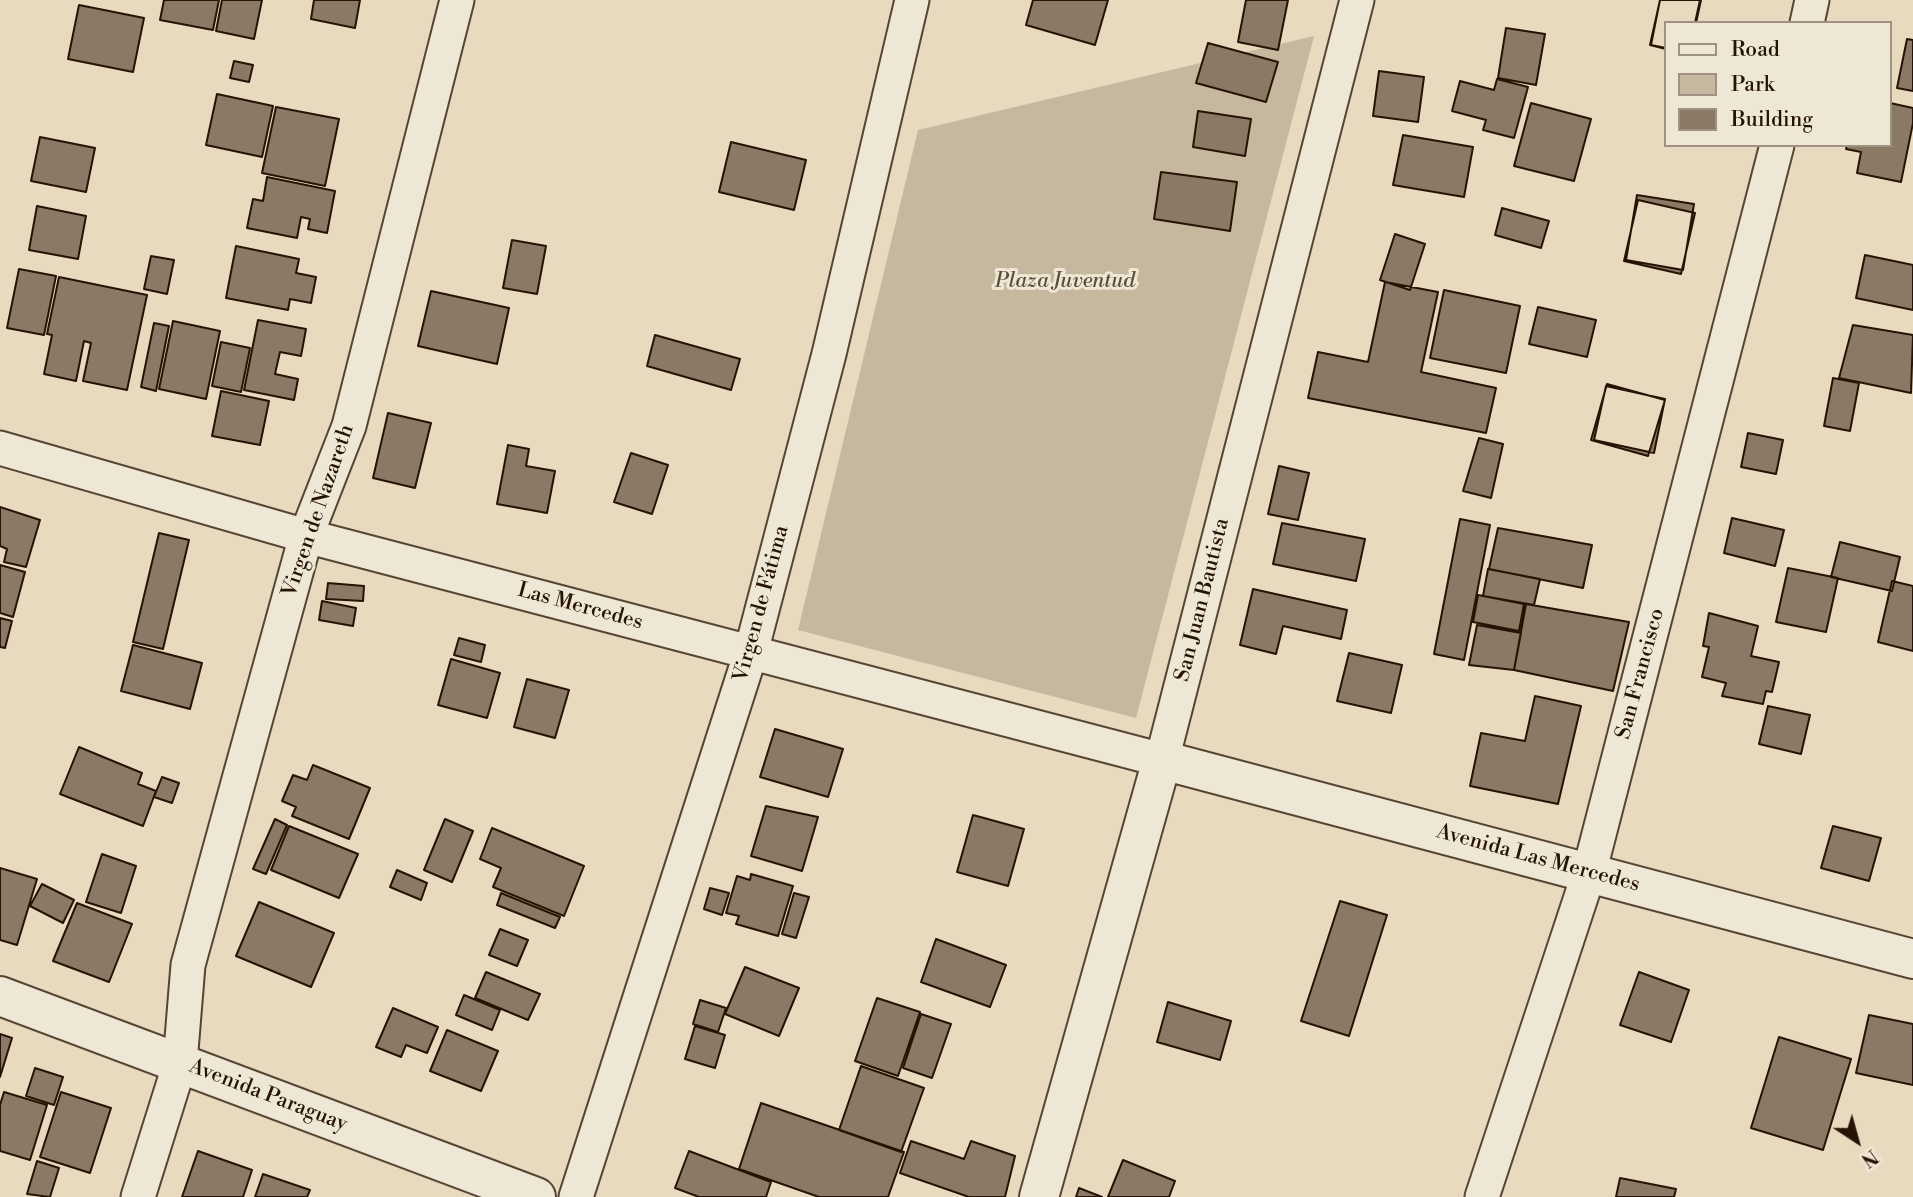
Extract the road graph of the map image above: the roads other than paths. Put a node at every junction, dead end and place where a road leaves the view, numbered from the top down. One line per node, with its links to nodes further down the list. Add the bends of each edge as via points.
1 (457, 0): 8 (street, Virgen de Nazareth, via 349,426)
2 (912, 0): 9 (street, Virgen de Fátima, via 829,354)
3 (1357, 0): 10 (street, San Juan Bautista)
4 (1812, 0): 5 (street)
5 (1807, 21)
6 (1776, 147): 11 (street, San Francisco)
7 (0, 448): 8 (street, Las Mercedes)
8 (306, 536): 9 (street, Las Mercedes); 14 (street, Virgen de Nazareth, via 188,965)
9 (751, 652): 10 (street, Las Mercedes); 17 (street, Virgen de Fátima)
10 (1162, 760): 11 (street, Avenida Las Mercedes); 18 (street, San Juan Bautista)
11 (1589, 873): 12 (street, Avenida Las Mercedes); 19 (street, San Francisco)
12 (1913, 959)
13 (0, 996): 14 (street, Avenida Paraguay)
14 (180, 1063): 15 (street, Virgen de Nazareth); 16 (street, Avenida Paraguay)
15 (138, 1197)
16 (536, 1197)
17 (576, 1197)
18 (1040, 1197)
19 (1482, 1197)

